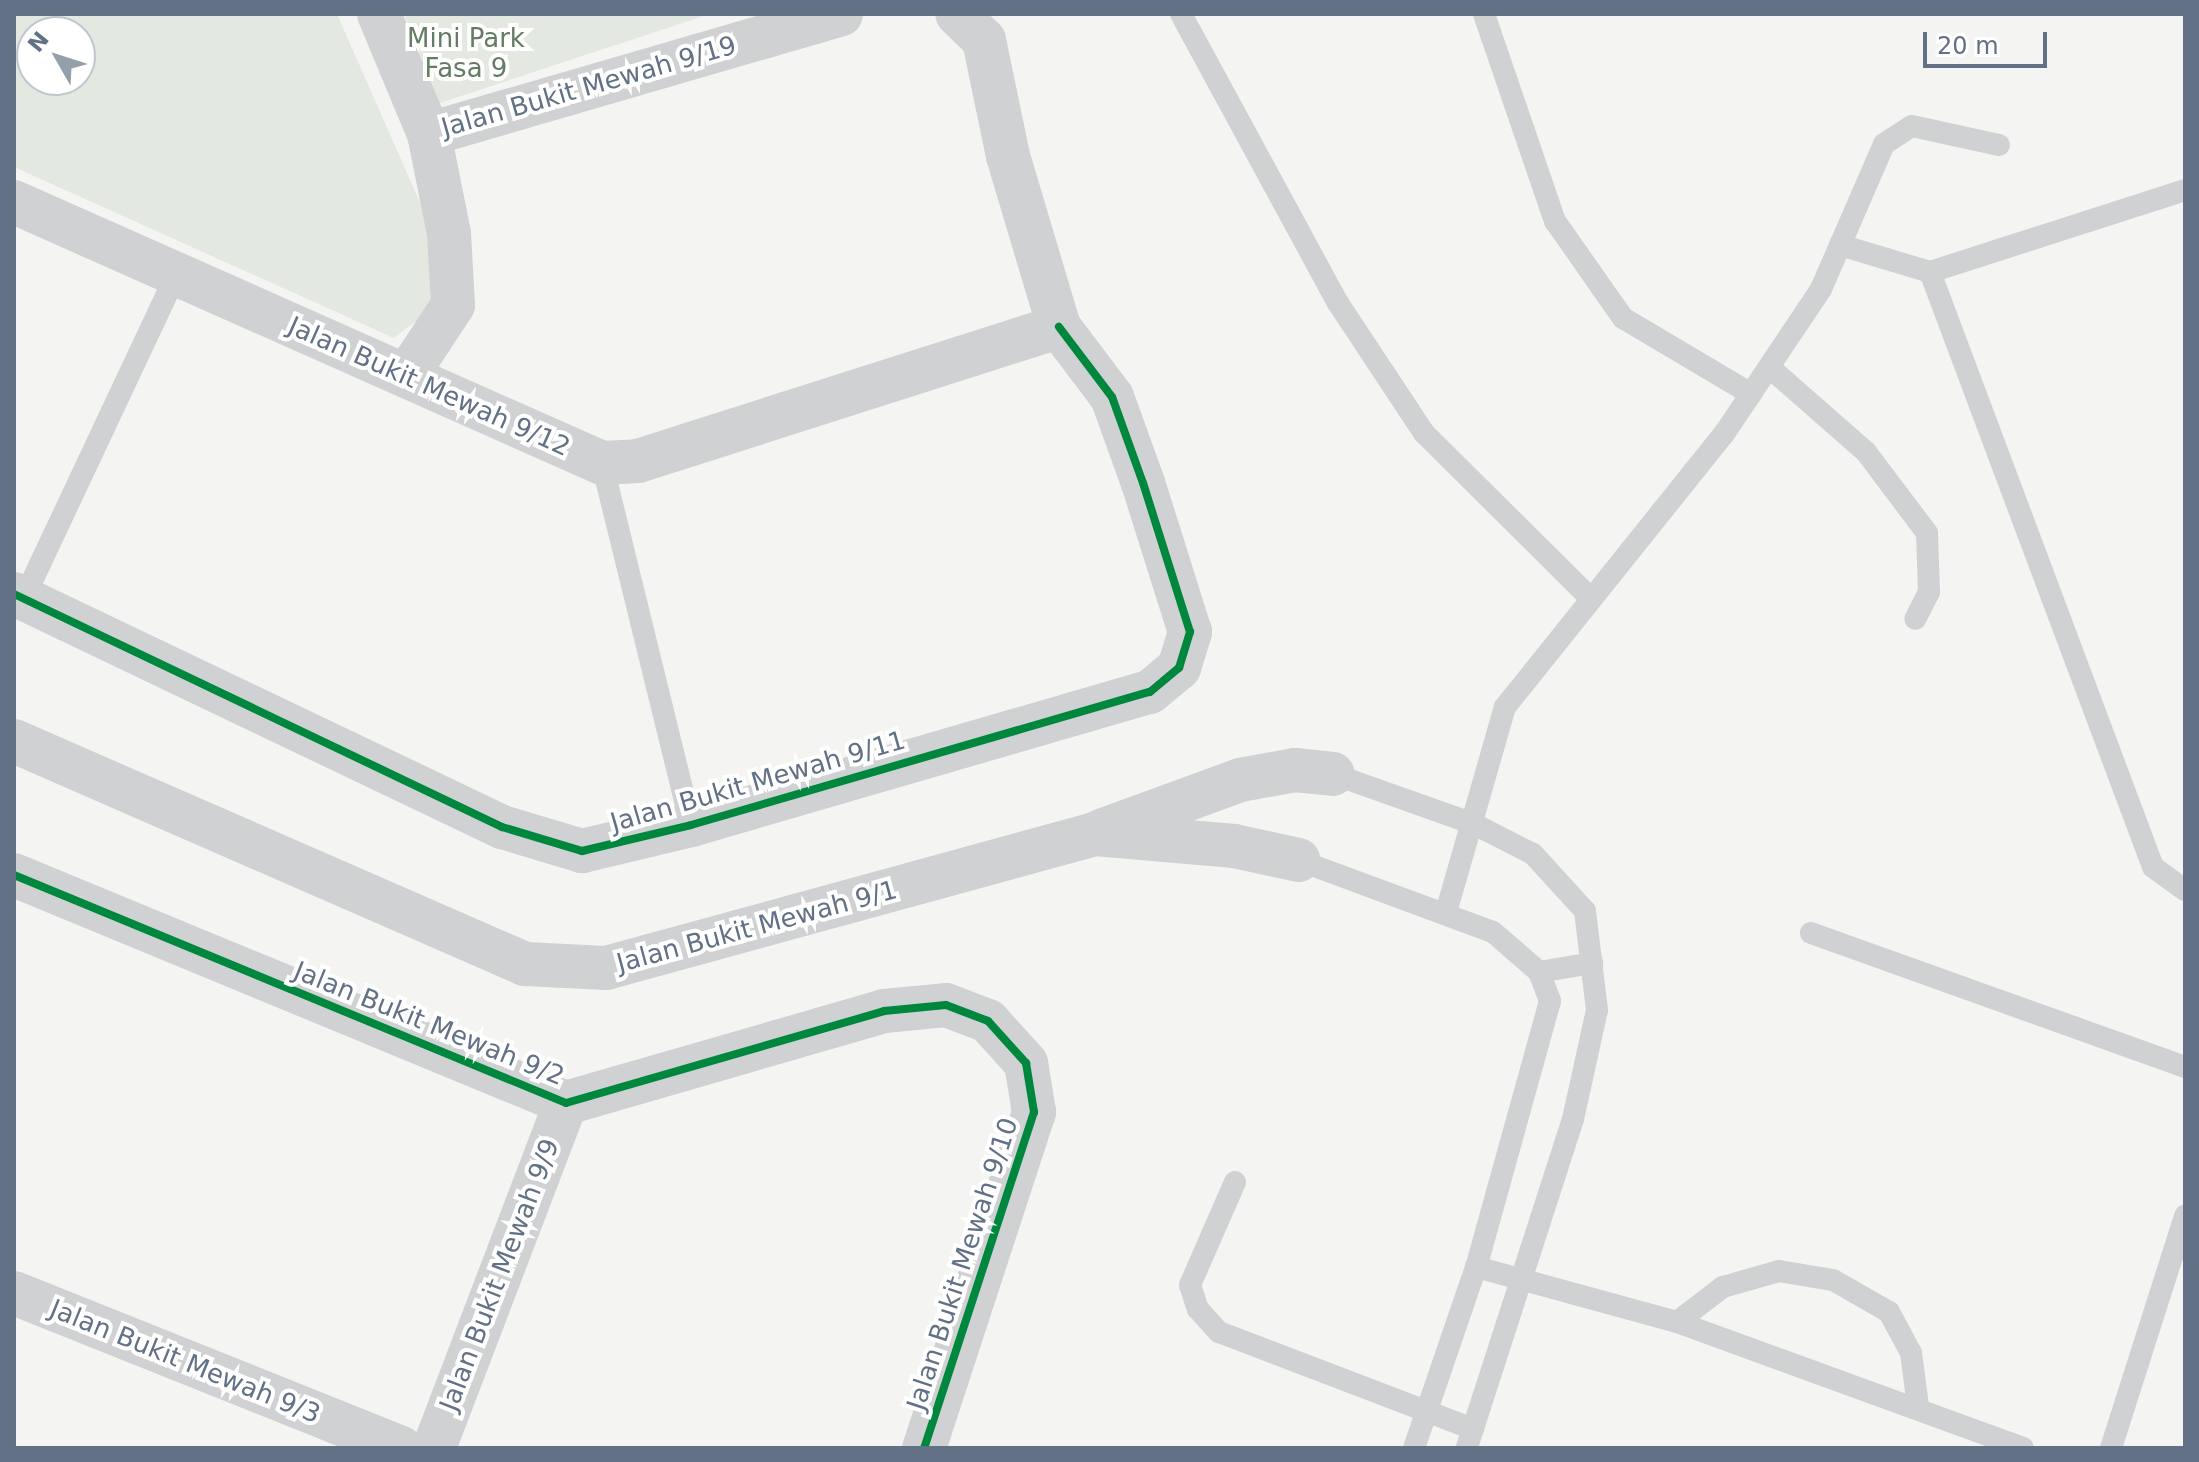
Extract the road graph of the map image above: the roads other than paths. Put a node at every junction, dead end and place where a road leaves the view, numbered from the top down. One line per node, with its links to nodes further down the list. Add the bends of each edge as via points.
1 (379, 14): 6 (street)
2 (841, 14): 6 (street, Jalan Bukit Mewah 9/19)
3 (957, 14): 13 (street, via 984,40 1008,156)
4 (1181, 14): 19 (lane, via 1338,303 1424,433)
5 (1484, 14): 16 (lane, via 1555,221 1623,318)
6 (429, 134): 15 (street, via 449,233 453,305)
7 (1999, 145): 10 (lane, via 1912,126 1884,144)
8 (2185, 190): 11 (lane)
9 (14, 202): 12 (street, Jalan Bukit Mewah 9/12)
10 (1840, 245): 11 (lane); 14 (lane, via 1821,289)
11 (1930, 272): 28 (lane, via 2153,867)
12 (175, 277): 15 (street, Jalan Bukit Mewah 9/12); 18 (lane)
13 (1059, 327): 17 (street, Jalan Bukit Mewah 9/12, via 638,461); 24 (street, Jalan Bukit Mewah 9/11, via 1112,397 1143,483 1190,632 1179,668 1150,692)
14 (1769, 367): 16 (lane); 20 (lane, via 1866,452 1927,533 1929,592)
15 (407, 375): 17 (street, Jalan Bukit Mewah 9/12)
16 (1751, 394): 19 (lane)
17 (602, 463): 24 (lane)
18 (19, 596): 24 (street, Jalan Bukit Mewah 9/11, via 502,827 582,851)
19 (1589, 597): 23 (lane, via 1505,707)
20 (1915, 619)
21 (14, 741): 25 (street, Jalan Bukit Mewah 9/1, via 525,964 606,968)
22 (1333, 774): 23 (lane); 25 (street, via 1295,770 1240,780)
23 (1474, 824): 29 (lane); 31 (lane, via 1533,854 1574,892 1585,911)
24 (691, 825)
25 (1095, 834): 26 (street, Jalan Bukit Mewah 9/1, via 1234,846)
26 (1298, 860): 29 (lane)
27 (14, 875): 35 (street, Jalan Bukit Mewah 9/2)
28 (2185, 890)
29 (1447, 909): 32 (lane, via 1493,932)
30 (1811, 933): 34 (lane)
31 (1592, 963): 32 (lane); 39 (lane, via 1597,1010 1580,1088)
32 (1539, 972): 38 (lane, via 1550,1001)
33 (884, 1011): 35 (street, Jalan Bukit Mewah 9/2); 47 (street, Jalan Bukit Mewah 9/10, via 946,1005 988,1021 1026,1063 1034,1112)
34 (2185, 1067)
35 (566, 1103): 46 (street, Jalan Bukit Mewah 9/9)
36 (1235, 1182): 43 (lane, via 1190,1285 1198,1309 1219,1332)
37 (2185, 1216): 50 (lane)
38 (1476, 1267): 39 (lane); 43 (lane)
39 (1523, 1281): 41 (lane); 44 (lane)
40 (14, 1293): 45 (street, Jalan Bukit Mewah 9/3)
41 (1677, 1322): 42 (lane); 42 (lane, via 1723,1287 1779,1271 1833,1280 1889,1312 1911,1353)
42 (1918, 1406): 49 (lane)
43 (1427, 1414): 44 (lane); 48 (lane)
44 (1470, 1438)
45 (401, 1448)
46 (434, 1448)
47 (924, 1448)
48 (1414, 1448)
49 (2023, 1448)
50 (2111, 1448)

